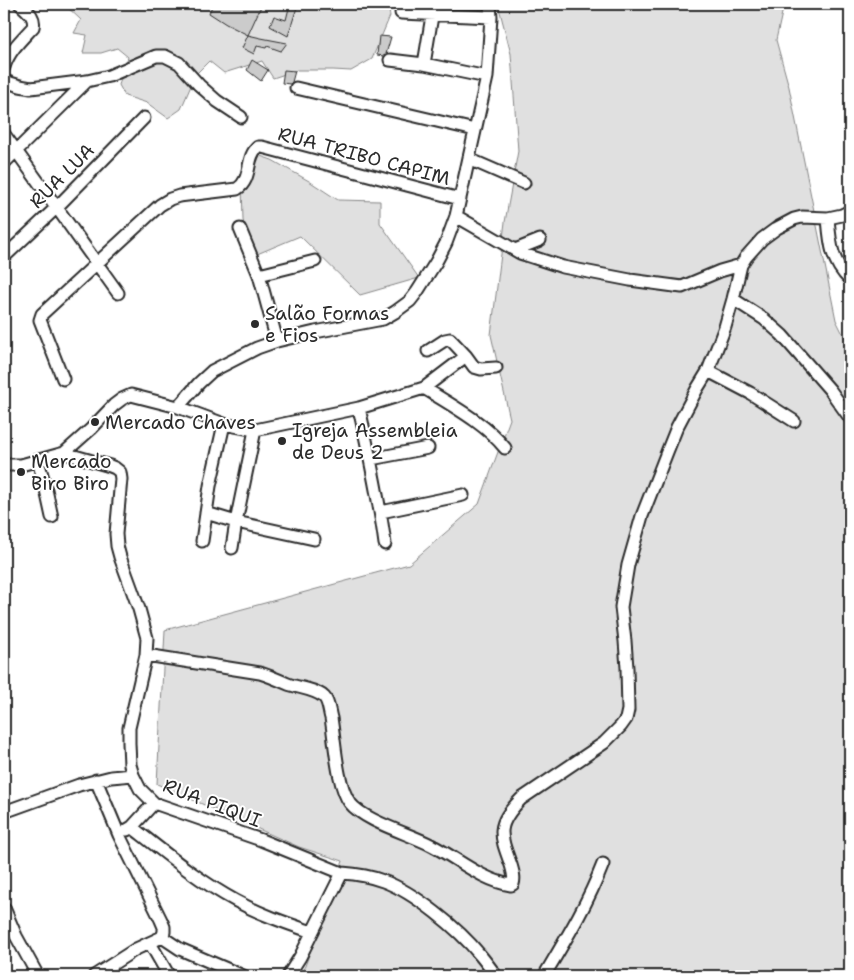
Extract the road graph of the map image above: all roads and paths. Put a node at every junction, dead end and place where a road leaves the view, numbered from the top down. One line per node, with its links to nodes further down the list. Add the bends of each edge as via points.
1 (20, 4): 8 (street, via 33,18 33,27 13,49)
2 (490, 4): 5 (street)
3 (433, 9): 4 (street); 5 (street); 7 (street)
4 (401, 13)
5 (491, 17): 9 (street)
6 (390, 60): 7 (street)
7 (424, 64): 9 (street)
8 (4, 67)
9 (487, 77): 15 (street)
10 (87, 80): 11 (street, via 31,88); 13 (street, via 109,76 156,56 165,56 179,63 217,101); 17 (street)
11 (4, 81)
12 (296, 88): 15 (street)
13 (241, 116)
14 (144, 118): 22 (street, RUA LUA)
15 (475, 130): 18 (street)
16 (4, 134): 17 (street)
17 (16, 151): 19 (street); 22 (street)
18 (469, 159): 20 (street); 21 (street)
19 (4, 163)
20 (524, 182)
21 (460, 199): 24 (street); 31 (street, RUA TRIBO CAPIM, via 260,147 254,151 240,187 170,199)
22 (56, 207): 29 (street, RUA LUA); 31 (street)
23 (850, 211): 25 (street)
24 (456, 216): 28 (street); 37 (street, via 446,243 417,292 395,312 371,322)
25 (828, 218): 32 (street, via 802,217 777,228 762,239); 34 (street, via 831,248)
26 (240, 229): 33 (street)
27 (540, 240): 28 (street)
28 (515, 250): 32 (street, via 563,267 674,286)
29 (4, 257)
30 (315, 260): 33 (street)
31 (97, 263): 35 (street); 42 (street, RUA TRIBO CAPIM, via 40,317)
32 (741, 265): 36 (street)
33 (259, 276): 37 (street)
34 (850, 280)
35 (118, 293)
36 (733, 299): 41 (street); 46 (street, via 782,335)
37 (277, 341): 44 (street, via 212,371)
38 (428, 351): 39 (street, via 450,339)
39 (466, 356): 40 (street, via 476,368); 43 (street)
40 (496, 368)
41 (708, 371): 47 (street); 65 (street, via 667,452 642,516 628,565 621,607 627,668 626,719 604,743 509,810 501,829 513,884 495,882 430,844 366,815 351,804 345,794 325,698 260,673)
42 (63, 379)
43 (424, 388): 45 (street); 51 (street, via 487,429)
44 (178, 407): 48 (street); 52 (street, via 131,395 114,405)
45 (359, 408): 49 (street); 53 (street)
46 (850, 418)
47 (794, 421)
48 (224, 424): 49 (street); 58 (street)
49 (255, 430): 60 (street)
50 (428, 448): 53 (street)
51 (505, 448)
52 (64, 453): 54 (street); 65 (street, RUA PIQUI, via 120,472 117,546 144,626)
53 (371, 459): 57 (street)
54 (38, 461): 55 (street, via 21,465); 59 (street)
55 (4, 463)
56 (463, 495): 57 (street)
57 (381, 512): 63 (street)
58 (206, 513): 60 (street); 62 (street)
59 (52, 517)
60 (236, 522): 61 (street); 64 (street)
61 (314, 539)
62 (202, 541)
63 (385, 544)
64 (232, 548)
65 (146, 655): 66 (street, RUA PIQUI, via 129,728)
66 (133, 775): 67 (street); 68 (street, RUA PIQUI, via 140,789)
67 (96, 780): 69 (street); 71 (street)
68 (154, 803): 70 (street); 73 (street, RUA PIQUI, via 261,840)
69 (4, 812)
70 (132, 827): 71 (street); 75 (street, via 200,879 237,901)
71 (119, 835): 76 (street, via 164,927)
72 (603, 864): 84 (street, via 582,911)
73 (342, 873): 75 (street); 83 (street, RUA PIQUI, via 383,881 438,914 480,954)
74 (4, 908): 78 (street)
75 (312, 932): 82 (street)
76 (162, 937): 77 (street); 81 (street, via 180,949)
77 (150, 943): 79 (street); 80 (street)
78 (38, 976)
79 (94, 976)
80 (169, 976)
81 (243, 976)
82 (288, 976)
83 (496, 976)
84 (544, 976)

